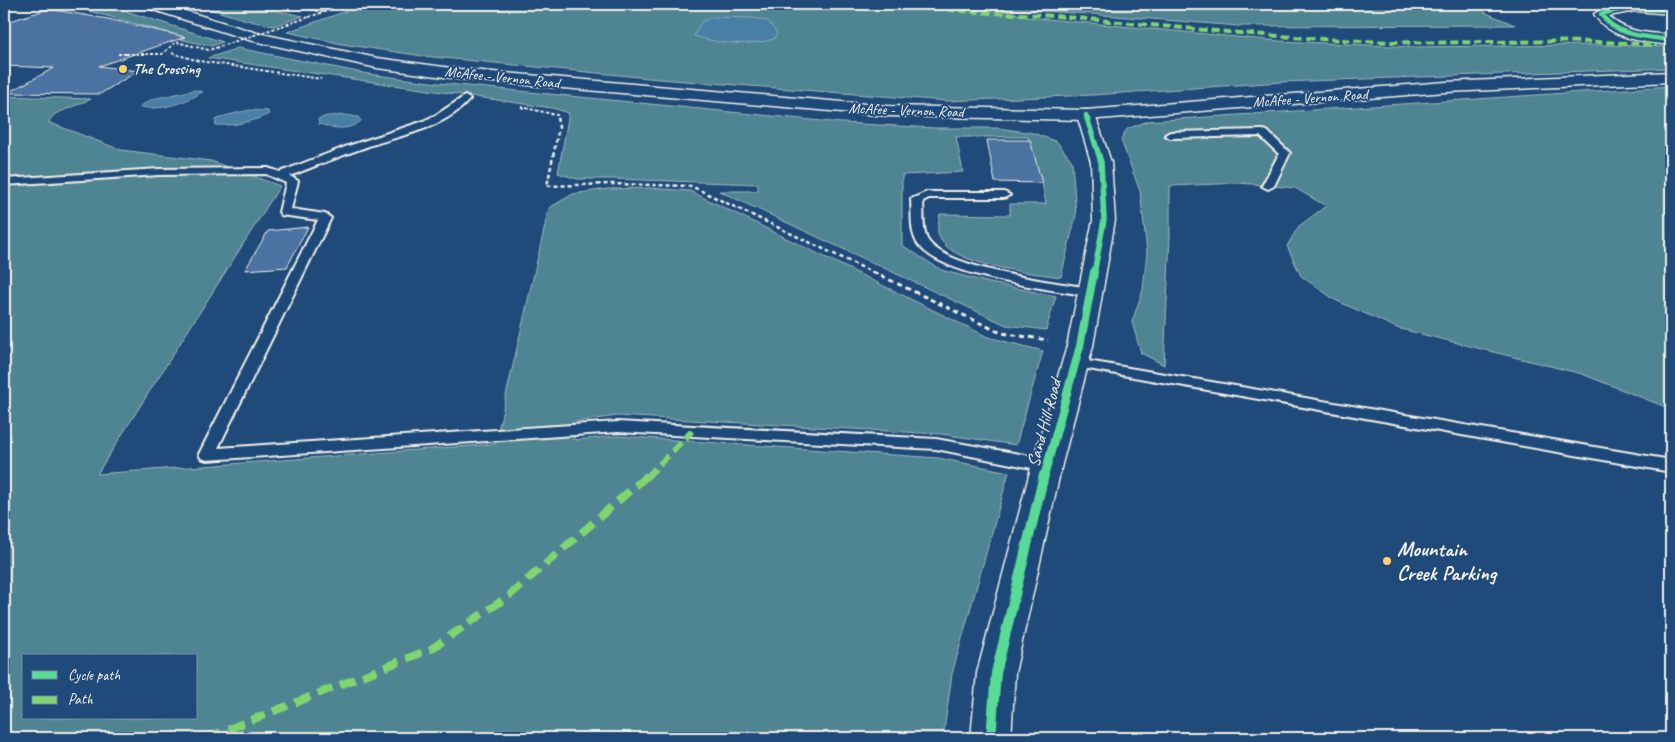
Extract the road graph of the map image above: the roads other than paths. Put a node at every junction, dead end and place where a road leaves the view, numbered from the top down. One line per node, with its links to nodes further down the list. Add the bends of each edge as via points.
1 (149, 4): 6 (main road, McAfee - Vernon Road, via 254,37 305,49 459,74 888,111)
2 (1671, 10): 3 (main road, via 1634,8 1608,10 1601,14 1611,26 1629,33)
3 (1671, 40)
4 (1671, 77): 6 (main road, McAfee - Vernon Road, via 1446,87)
5 (465, 99): 8 (lane, via 453,110 422,125 349,148)
6 (1086, 115): 12 (main road, Sand Hill Road, via 1101,162 1104,220)
7 (1170, 135): 10 (lane, via 1263,133 1285,153)
8 (280, 176): 9 (lane, via 268,171 159,172); 14 (lane, via 292,181 285,212 325,218 207,454 618,427 936,444)
9 (4, 182)
10 (1268, 186)
11 (1004, 195): 12 (lane, via 927,195 917,200 922,241 934,254 979,271)
12 (1091, 292): 13 (main road, Sand Hill Road)
13 (1078, 354): 14 (main road, Sand Hill Road); 15 (lane)
14 (1047, 465): 16 (main road, Sand Hill Road, via 996,673)
15 (1671, 466)
16 (991, 738)

